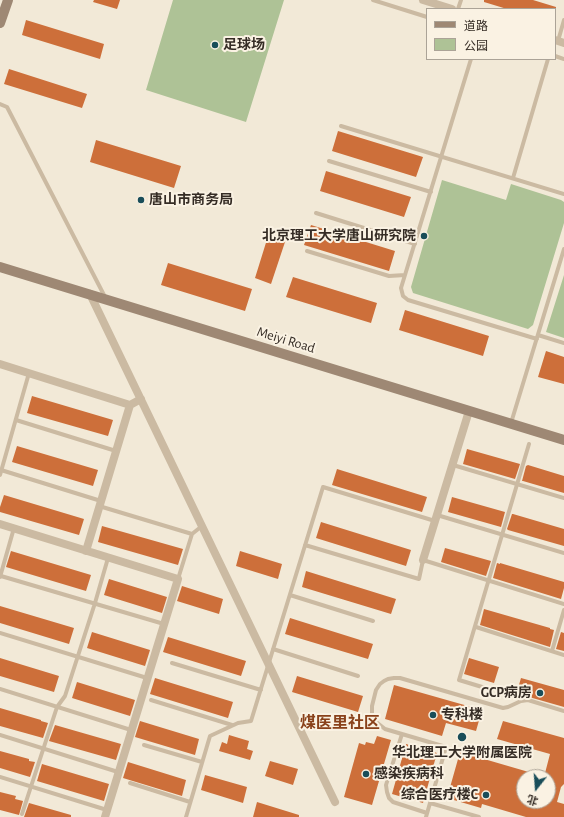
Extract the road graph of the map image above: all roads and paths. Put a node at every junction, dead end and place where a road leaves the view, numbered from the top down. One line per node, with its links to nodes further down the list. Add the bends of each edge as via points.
1 (8, 0): 7 (street)
2 (373, 0): 5 (lane)
3 (422, 0): 4 (street)
4 (449, 8)
5 (426, 17)
6 (564, 20): 8 (lane)
7 (0, 23)
8 (559, 41)
9 (470, 60): 13 (lane)
10 (548, 60): 15 (lane)
11 (0, 104): 25 (lane, via 7,107)
12 (341, 126): 13 (lane)
13 (441, 156): 15 (lane); 16 (lane)
14 (329, 161): 16 (lane)
15 (513, 178): 17 (lane)
16 (431, 192): 19 (lane)
17 (564, 194)
18 (316, 213): 19 (lane)
19 (415, 244): 23 (lane)
20 (307, 250): 23 (lane, via 389,276)
21 (564, 250): 26 (lane)
22 (0, 267): 24 (street, Meiyi Road)
23 (405, 275): 26 (lane, via 401,288 403,296 408,300)
24 (90, 294): 25 (street, Meiyi Road); 30 (street)
25 (106, 299): 32 (street, Meiyi Road)
26 (537, 337): 27 (lane); 34 (lane)
27 (564, 343)
28 (0, 364): 29 (street)
29 (29, 373): 31 (street); 33 (lane)
30 (141, 399): 31 (street); 45 (street)
31 (130, 405): 37 (street)
32 (469, 411): 34 (street, Meiyi Road); 38 (street)
33 (16, 420): 37 (lane); 39 (lane)
34 (511, 424): 35 (street, Meiyi Road)
35 (564, 440)
36 (529, 444): 40 (lane)
37 (116, 452): 42 (street)
38 (452, 465): 40 (lane); 43 (street)
39 (1, 473): 42 (lane)
40 (517, 484): 41 (lane); 48 (lane)
41 (564, 498)
42 (100, 504): 47 (lane); 50 (street)
43 (436, 518): 48 (lane); 49 (lane, via 323,487); 53 (street)
44 (0, 524): 46 (street)
45 (202, 526): 47 (lane); 70 (street)
46 (14, 528): 50 (street); 54 (lane)
47 (192, 534): 55 (lane)
48 (503, 534): 51 (lane); 56 (lane)
49 (305, 545): 53 (lane, via 419,579); 57 (lane)
50 (86, 551): 52 (street)
51 (564, 553)
52 (108, 557): 55 (street); 58 (lane)
53 (423, 560): 56 (lane)
54 (0, 576): 58 (lane)
55 (178, 579): 62 (street)
56 (489, 580): 59 (lane); 63 (lane)
57 (290, 595): 61 (lane); 65 (lane)
58 (95, 604): 62 (lane); 68 (lane)
59 (564, 604)
60 (564, 610): 66 (lane)
61 (373, 621)
62 (164, 624): 72 (street)
63 (476, 627): 66 (lane); 75 (lane, via 459,680)
64 (0, 633): 68 (lane)
65 (273, 649): 70 (lane); 71 (lane)
66 (552, 651): 67 (lane)
67 (564, 655)
68 (78, 657): 72 (lane); 77 (lane, via 66,696)
69 (172, 663): 74 (lane)
70 (269, 665): 74 (lane); 91 (street)
71 (358, 676)
72 (148, 679): 80 (street)
73 (0, 689): 77 (lane)
74 (261, 690): 79 (lane, via 251,721)
75 (492, 690)
76 (151, 700): 79 (lane)
77 (57, 707): 80 (lane); 84 (lane)
78 (564, 710): 81 (lane, via 528,700 503,708 400,678 388,679 376,690 372,715 385,729)
79 (233, 725): 85 (lane, via 210,736)
80 (132, 730): 86 (street)
81 (402, 734): 92 (lane, via 446,747); 95 (lane, via 386,792 393,802)
82 (0, 735): 84 (lane)
83 (144, 745): 85 (lane)
84 (43, 749): 86 (lane); 89 (lane)
85 (202, 762): 90 (lane)
86 (119, 772): 94 (street)
87 (0, 776): 89 (lane)
88 (130, 783): 90 (lane)
89 (31, 786): 93 (lane); 94 (lane)
90 (190, 802): 96 (lane)
91 (335, 802)
92 (430, 803): 95 (lane); 97 (lane)
93 (22, 814)
94 (106, 814)
95 (427, 815)
96 (186, 817)
97 (479, 817)

